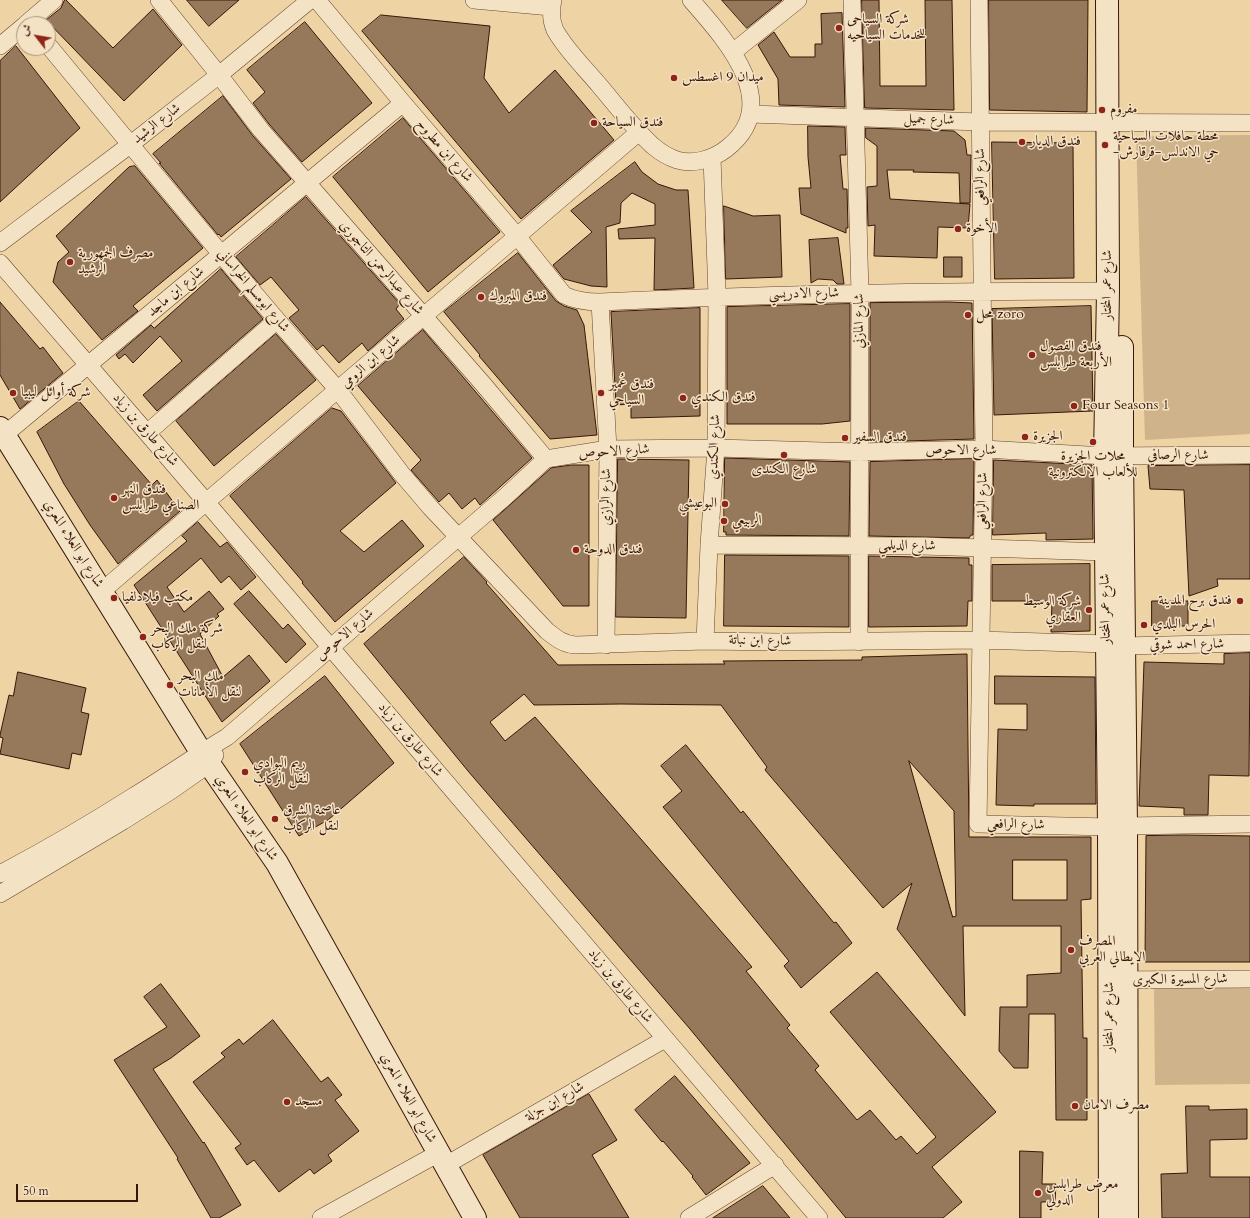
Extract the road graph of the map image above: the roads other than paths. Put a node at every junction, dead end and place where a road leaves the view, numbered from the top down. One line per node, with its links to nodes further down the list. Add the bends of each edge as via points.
1 (54, 0): 13 (street)
2 (159, 0): 18 (street, شارع عبدالرحمن التاجوري)
3 (310, 0): 18 (street, شارع الرشيد)
4 (317, 0): 19 (street, شارع ابن مطروح)
5 (474, 0): 12 (street)
6 (692, 0): 16 (street)
7 (798, 0): 16 (street)
8 (852, 0): 21 (street, شارع المازني)
9 (979, 0): 22 (street, شارع الرافعي)
10 (1107, 0): 23 (main road, شارع عمر المختار)
11 (1122, 0): 23 (main road, شارع عمر المختار)
12 (552, 4): 25 (street, via 555,29 568,49)
13 (36, 16)
14 (16, 33): 15 (street)
15 (0, 46)
16 (732, 52): 20 (street, via 746,76)
17 (56, 55): 26 (street, شارع ابومسلم الخراساني)
18 (220, 74): 26 (street, شارع الرشيد); 28 (street, شارع عبدالرحمن التاجوري, via 261,130)
19 (403, 103): 28 (street, شارع ابن ماجد); 29 (street, شارع ابن مطروح)
20 (750, 114): 21 (street, شارع جميل); 27 (street, via 741,136)
21 (855, 118): 22 (street, شارع جميل); 35 (street, شارع المازني)
22 (980, 122): 23 (street, شارع جميل); 33 (street, شارع الرافعي)
23 (1115, 123): 24 (street, شارع جميل); 34 (main road, شارع عمر المختار); 50 (main road, شارع عمر المختار, via 1123,300)
24 (1250, 123)
25 (639, 132): 27 (street, via 665,154 678,160); 29 (street, شارع ابن الرومي)
26 (131, 144): 30 (street, شارع الرشيد); 31 (street, شارع ابومسلم الخراساني)
27 (712, 158): 36 (street, شارع الكندي)
28 (307, 183): 31 (street, شارع ابن ماجد); 39 (street, شارع عبدالرحمن التاجوري)
29 (518, 236): 37 (street, شارع ابن مطروح, via 564,295); 39 (street, شارع ابن الرومي)
30 (0, 243)
31 (221, 254): 40 (street, شارع ابومسلم الخراساني); 41 (street, شارع ابن ماجد)
32 (0, 263): 41 (street, شارع طارق بن زياد)
33 (982, 291): 34 (street, شارع الادريسي); 35 (street, شارع الادريسي); 47 (street, شارع الرافعي)
34 (1108, 291): 50 (main road, شارع عمر المختار)
35 (860, 293): 36 (street, شارع الادريسي); 48 (street, شارع المازني)
36 (717, 296): 38 (street, شارع الادريسي); 45 (street, شارع الكندي)
37 (572, 299): 38 (street, شارع الادريسي)
38 (600, 302): 46 (street, شارع الرازي)
39 (424, 317): 42 (street, شارع ابن الرومي); 51 (street, شارع عبدالرحمن التاجوري)
40 (277, 320): 42 (street, شارع ابومسلم الخراساني); 44 (street)
41 (88, 364): 43 (street, شارع ابن ماجد); 44 (street, شارع طارق بن زياد)
42 (338, 390): 52 (street, شارع ابن الرومي); 53 (street, شارع ابومسلم الخراساني, via 401,473)
43 (2, 432): 58 (main road, شارع ابو العلاء المعري)
44 (147, 433): 52 (street, شارع طارق بن زياد)
45 (716, 448): 46 (street, شارع الاحوص); 48 (street, شارع الاحوص); 54 (street, شارع الكندي)
46 (608, 449): 51 (street, شارع الاحوص); 63 (street, شارع الرازي)
47 (984, 449): 48 (street, شارع الاحوص); 50 (street, شارع الاحوص); 56 (street, شارع الرافعي)
48 (859, 452): 55 (street, شارع المازني)
49 (1250, 455): 50 (street, شارع الرصافي)
50 (1114, 456): 57 (main road, شارع عمر المختار); 64 (main road, شارع عمر المختار)
51 (546, 459): 53 (street, شارع الاحوص)
52 (207, 502): 58 (street, شارع ابن الرومي); 65 (street, شارع طارق بن زياد)
53 (459, 536): 63 (street, شارع ابن نباتة, via 547,631 567,644); 65 (street, شارع الاحوص)
54 (709, 545): 55 (street, شارع الديلمي); 59 (street, شارع الكندي)
55 (858, 545): 56 (street, شارع الديلمي); 61 (street, شارع المازني)
56 (983, 547): 57 (street, شارع الديلمي); 60 (street, شارع الرافعي)
57 (1106, 552): 64 (main road, شارع عمر المختار)
58 (102, 591): 66 (main road, شارع ابو العلاء المعري)
59 (705, 640): 61 (street, شارع ابن نباتة); 63 (street, شارع ابن نباتة)
60 (980, 640): 61 (street, شارع ابن نباتة); 64 (street, شارع ابن نباتة); 68 (street, شارع الرافعي, via 978,824)
61 (859, 642)
62 (1250, 643): 64 (street, شارع احمد شوقي)
63 (606, 645)
64 (1115, 645): 68 (main road, شارع عمر المختار)
65 (331, 648): 66 (street, شارع الاحوص, via 226,737); 73 (street, شارع طارق بن زياد)
66 (205, 758): 69 (street); 70 (street, via 172,790 123,822); 74 (main road, شارع ابو العلاء المعري, via 277,863)
67 (1250, 824): 68 (street)
68 (1117, 826): 72 (main road, شارع عمر المختار)
69 (0, 874)
70 (0, 894)
71 (1250, 979): 72 (street, شارع المسيرة الكبرى)
72 (1118, 980): 80 (main road, شارع عمر المختار); 81 (main road, شارع عمر المختار)
73 (665, 1039): 74 (street, شارع ابن جزلة); 75 (street, شارع طارق بن زياد)
74 (442, 1159): 76 (street, شارع ابن جزلة); 77 (main road, شارع ابو العلاء المعري)
75 (775, 1165): 78 (street); 79 (street, شارع طارق بن زياد)
76 (320, 1218)
77 (475, 1218)
78 (689, 1218)
79 (819, 1218)
80 (1110, 1218)
81 (1127, 1218)

